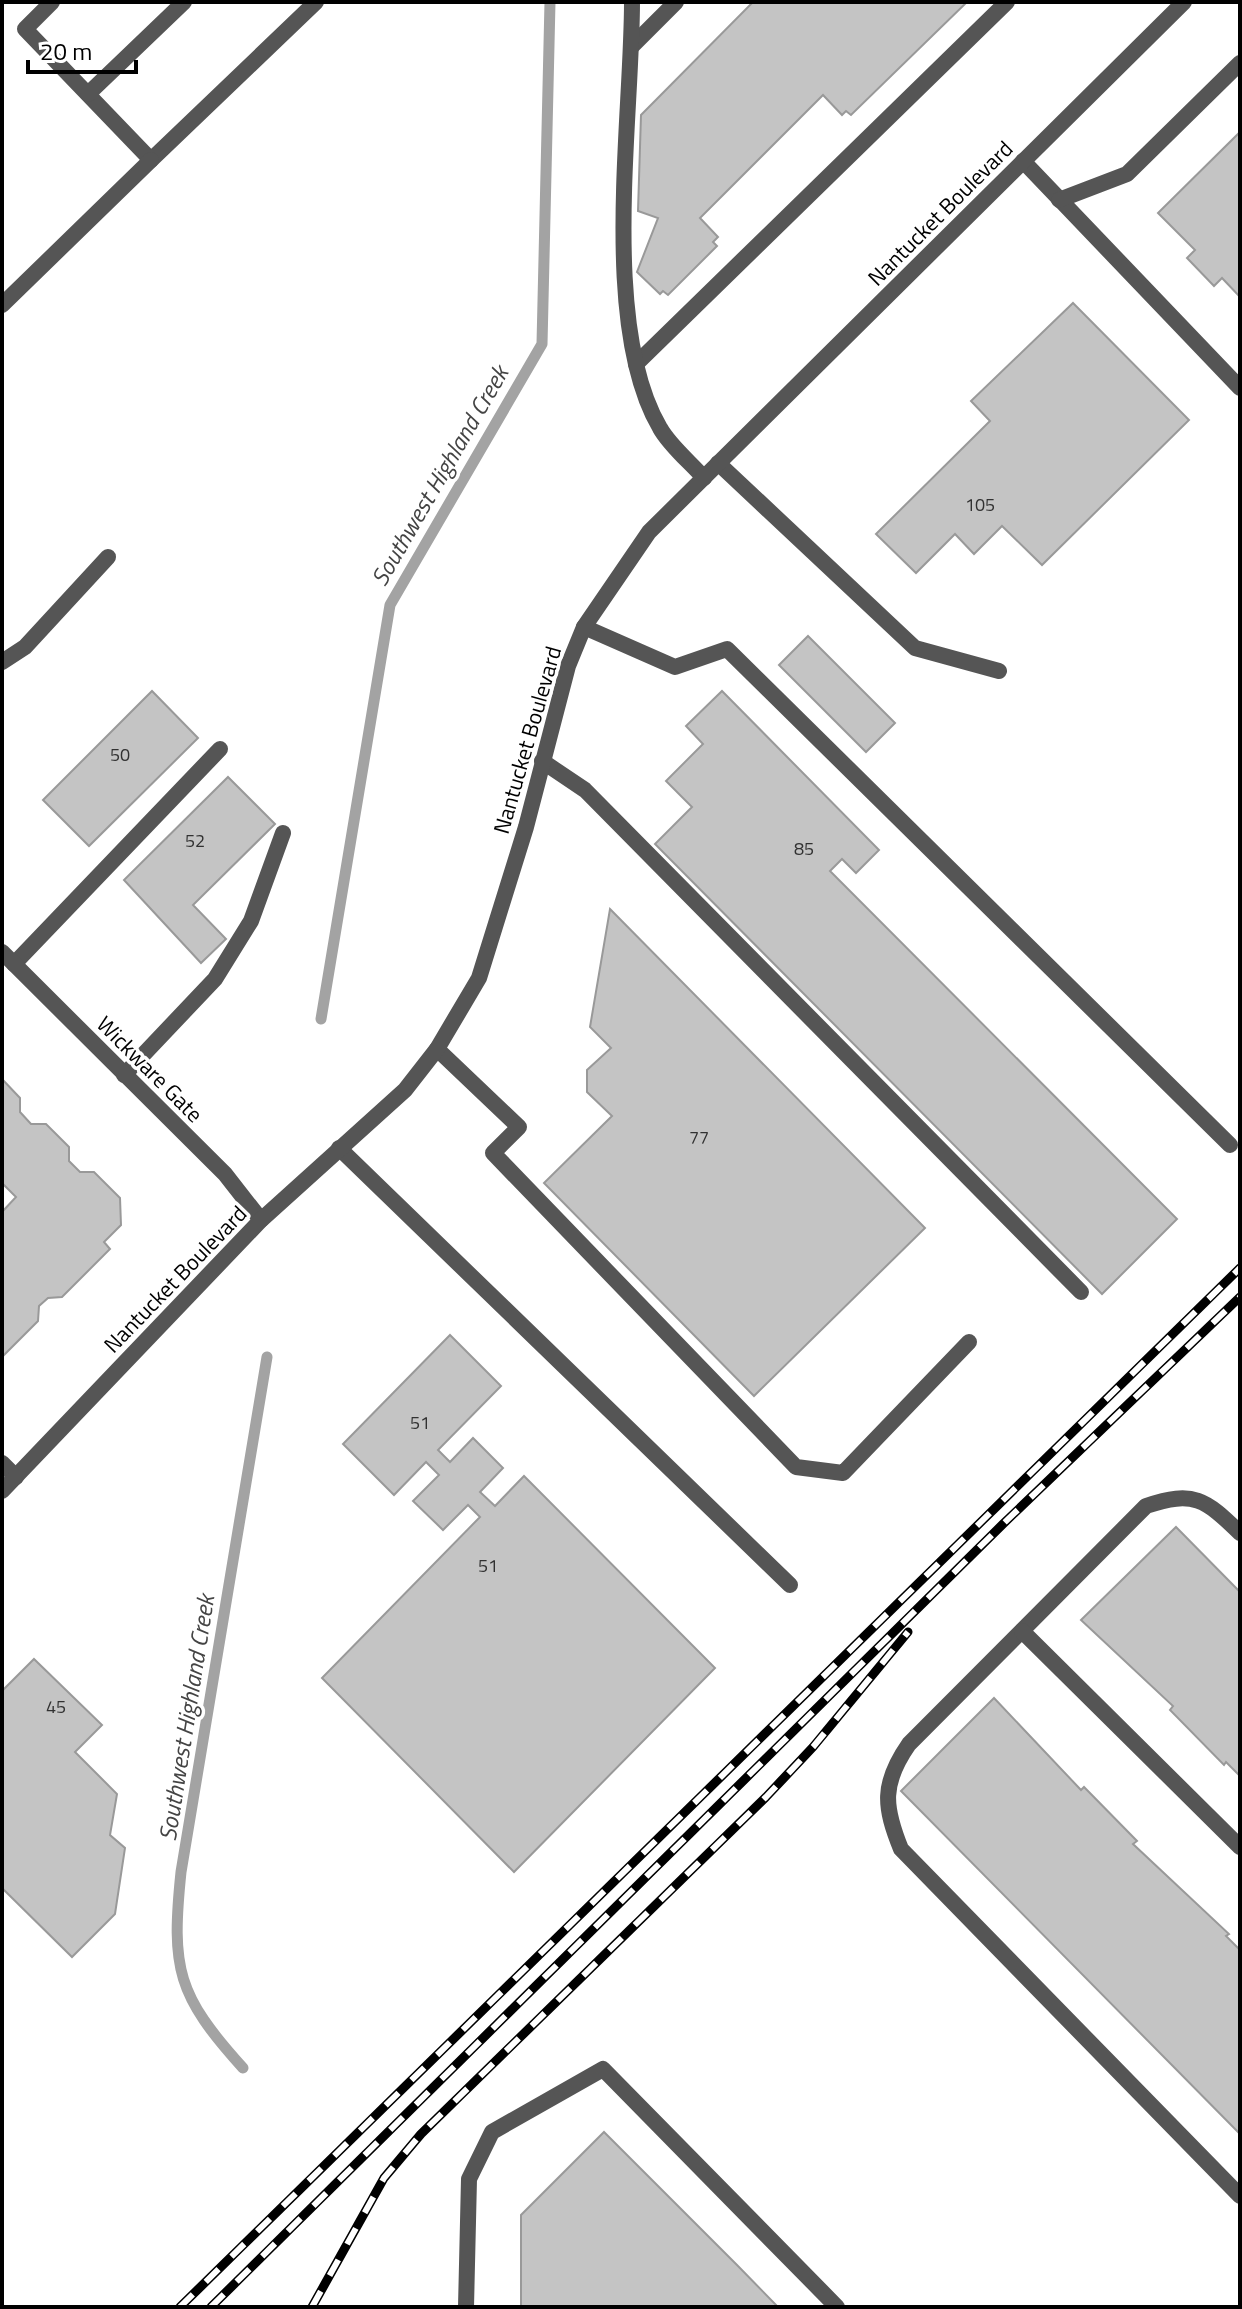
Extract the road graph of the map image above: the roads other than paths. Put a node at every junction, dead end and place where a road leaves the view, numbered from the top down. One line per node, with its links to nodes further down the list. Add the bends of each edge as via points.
1 (52, 2): 10 (street, via 25,29)
2 (184, 2): 10 (street)
3 (316, 2): 11 (street)
4 (632, 2): 8 (street)
5 (676, 2): 8 (street)
6 (1007, 2): 15 (street)
7 (1184, 2): 12 (street, Nantucket Boulevard)
8 (632, 46): 15 (street, via 626,306)
9 (1240, 63): 13 (street, via 1127,174)
10 (88, 94): 11 (street)
11 (151, 160): 14 (street)
12 (1023, 161): 13 (street); 17 (street, Nantucket Boulevard)
13 (1059, 200): 16 (street)
14 (2, 305)
15 (636, 364): 18 (street, via 660,428)
16 (1240, 388)
17 (718, 463): 18 (street, Nantucket Boulevard); 22 (street, via 915,648)
18 (704, 478): 20 (street, Nantucket Boulevard, via 649,532)
19 (108, 557): 21 (street, via 25,647)
20 (584, 627): 24 (street, Nantucket Boulevard); 29 (street, via 675,667 727,649)
21 (2, 662)
22 (999, 671)
23 (220, 749): 26 (street)
24 (542, 761): 27 (street, Nantucket Boulevard, via 479,978); 32 (street, via 585,790)
25 (283, 833): 28 (street, via 251,921 215,979)
26 (8, 958): 28 (street, Wickware Gate)
27 (437, 1049): 30 (street, Nantucket Boulevard, via 405,1090); 33 (street, via 519,1127 493,1153 796,1467 843,1473)
28 (124, 1075): 31 (street, Wickware Gate, via 225,1174)
29 (1230, 1145)
30 (339, 1148): 31 (street, Nantucket Boulevard); 38 (street)
31 (261, 1220): 35 (street, Nantucket Boulevard)
32 (1081, 1292)
33 (969, 1342)
34 (2, 1463): 35 (street)
35 (16, 1477): 36 (street, Nantucket Boulevard)
36 (2, 1491)
37 (1240, 1533): 39 (street, via 1195,1497 1146,1506)
38 (790, 1585)
39 (1022, 1631): 40 (street); 41 (street, via 897,1761 886,1803 891,1825 901,1849)
40 (1240, 1847)
41 (1240, 2196)
42 (466, 2307): 43 (street, via 469,2179 492,2132 603,2069)
43 (837, 2307)

